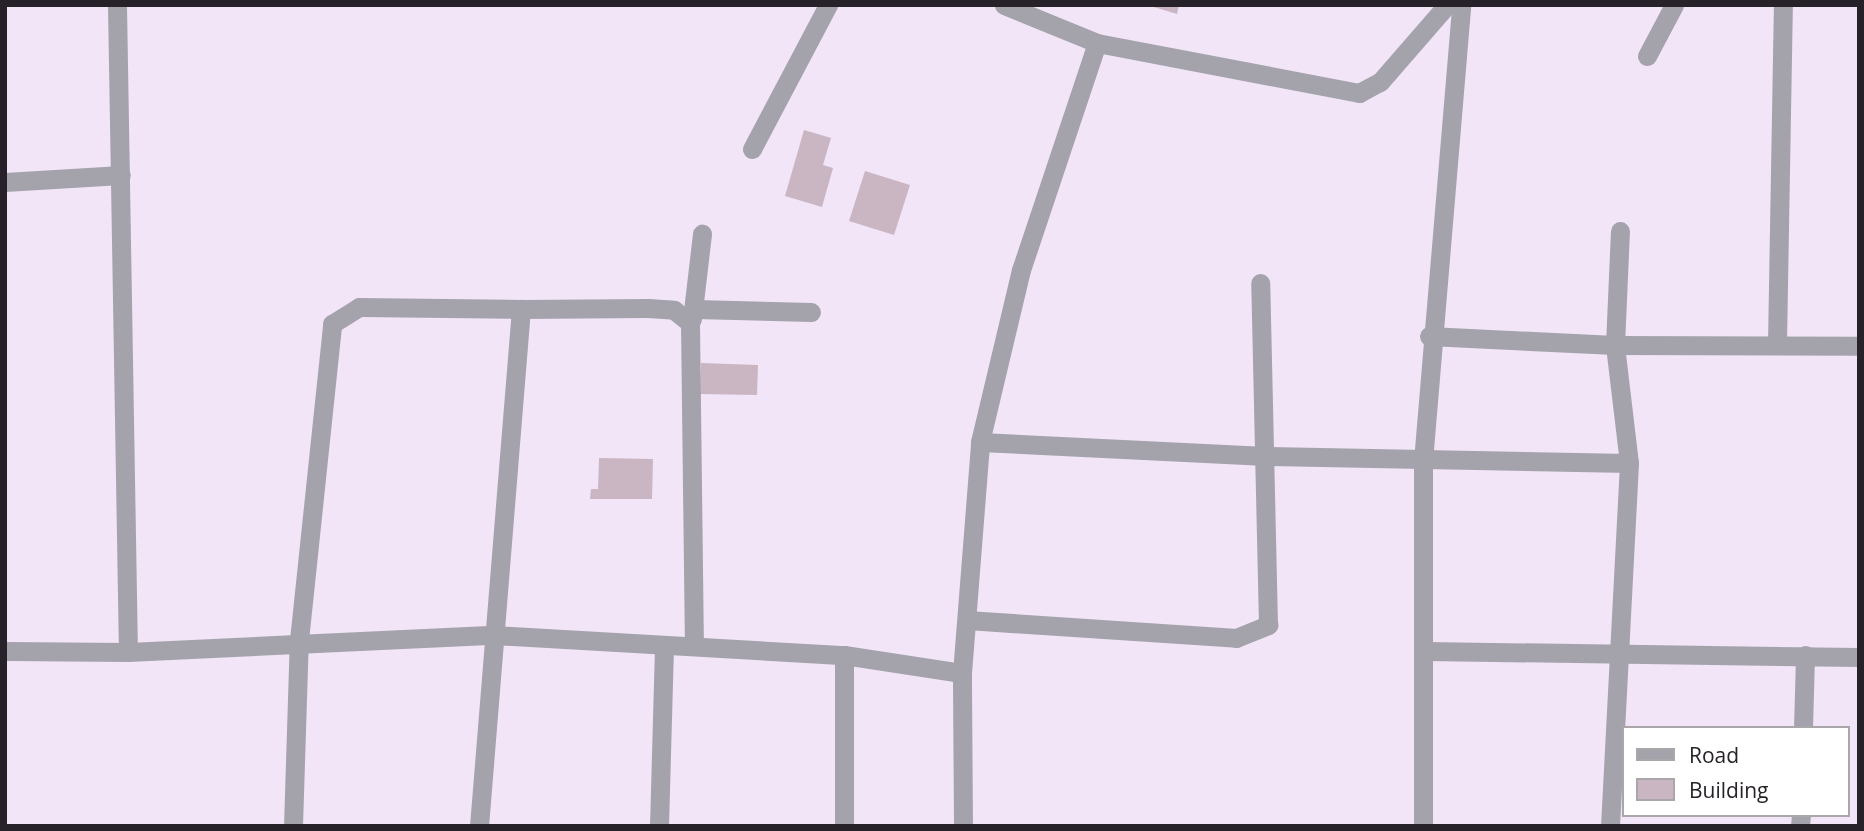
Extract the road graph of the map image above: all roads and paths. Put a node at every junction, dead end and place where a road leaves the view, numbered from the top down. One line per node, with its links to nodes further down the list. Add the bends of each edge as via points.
1 (117, 5): 11 (street)
2 (828, 5): 10 (street)
3 (1004, 5): 8 (street)
4 (1447, 5): 8 (street, via 1380,82 1359,93)
5 (1461, 5): 19 (street)
6 (1675, 5): 9 (street)
7 (1783, 5): 20 (street)
8 (1097, 43): 23 (street, via 1021,270)
9 (1647, 56)
10 (752, 149)
11 (121, 175): 12 (street); 34 (street)
12 (5, 182)
13 (1620, 231): 21 (street)
14 (702, 234): 18 (street)
15 (1260, 283): 24 (street)
16 (521, 309): 18 (street, via 648,308); 28 (street); 29 (street, via 359,307 332,324)
17 (811, 312): 18 (street)
18 (693, 316): 30 (street)
19 (1429, 336): 21 (street); 25 (street)
20 (1777, 343): 21 (street); 22 (street)
21 (1615, 345): 26 (street)
22 (1859, 346)
23 (980, 442): 24 (street); 27 (street)
24 (1266, 456): 25 (street); 27 (street, via 1272,599 1268,625 1257,634 1236,638)
25 (1423, 461): 26 (street); 33 (street)
26 (1629, 463): 35 (street)
27 (967, 620): 39 (street)
28 (494, 635): 29 (street); 31 (street); 42 (street)
29 (299, 640): 34 (street); 41 (street)
30 (694, 643): 31 (street); 36 (street)
31 (664, 646): 43 (street)
32 (5, 651): 34 (street)
33 (1426, 651): 35 (street); 46 (street)
34 (128, 652)
35 (1618, 654): 37 (street); 47 (street)
36 (844, 655): 39 (street); 44 (street)
37 (1805, 655): 38 (street); 40 (street)
38 (1859, 657)
39 (962, 673): 45 (street)
40 (1803, 726)
41 (293, 826)
42 (479, 826)
43 (659, 826)
44 (844, 826)
45 (963, 826)
46 (1423, 826)
47 (1610, 826)

